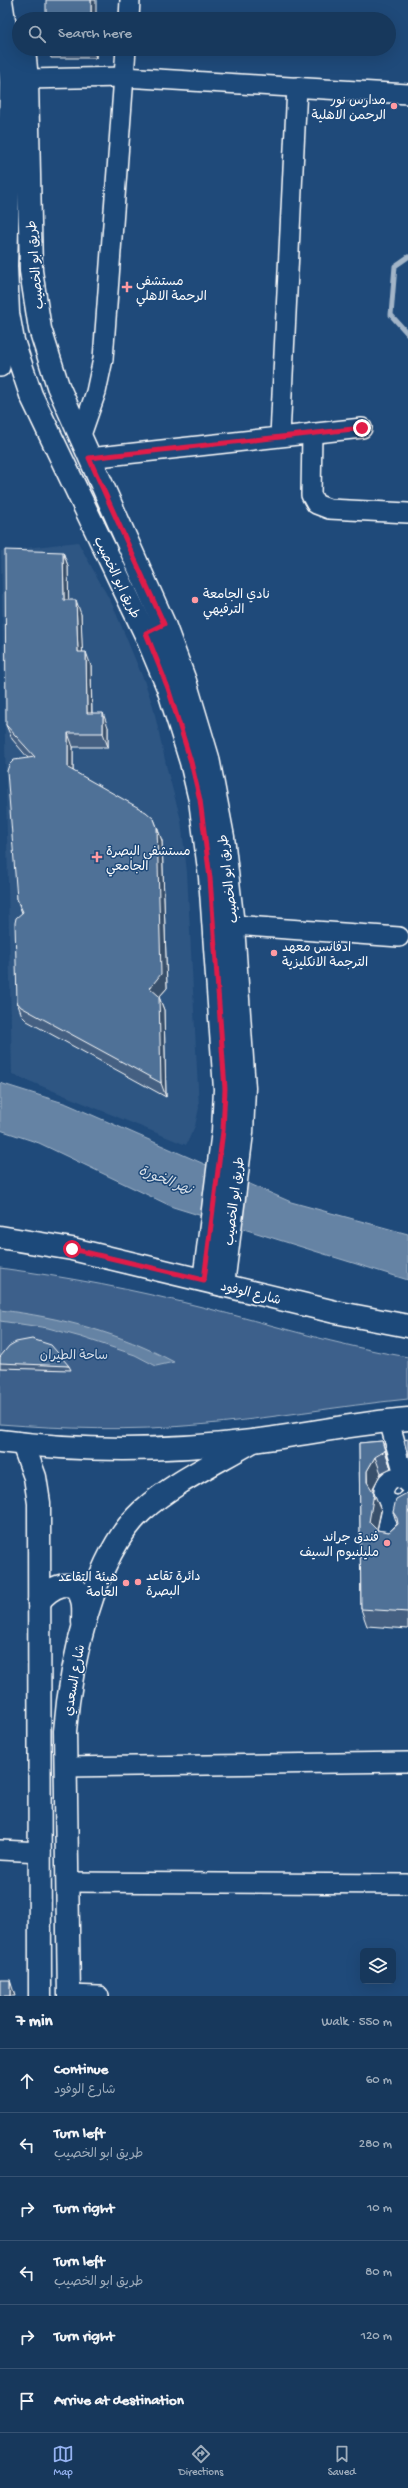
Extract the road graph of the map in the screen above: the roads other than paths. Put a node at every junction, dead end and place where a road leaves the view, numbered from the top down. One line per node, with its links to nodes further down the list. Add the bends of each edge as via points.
1 (1, 0): 12 (main road, طريق ابو الخصيب, via 11,82)
2 (15, 0): 4 (main road)
3 (130, 0): 5 (street)
4 (17, 12)
5 (129, 12)
6 (25, 56): 9 (main road, طريق ابو الخصيب)
7 (126, 56): 8 (street)
8 (124, 77): 9 (street); 10 (street); 18 (street, via 102,359 96,392)
9 (27, 79): 12 (main road, طريق ابو الخصيب)
10 (297, 87): 11 (street); 17 (street)
11 (408, 94)
12 (12, 155): 13 (main road, طريق ابو الخصيب); 18 (main road, طريق ابو الخصيب, via 40,330 58,386)
13 (4, 313): 14 (street); 21 (main road, طريق ابو الخصيب, via 31,395)
14 (0, 367)
15 (362, 428): 16 (street)
16 (312, 433): 17 (street); 20 (street, via 311,495 316,504 329,509)
17 (280, 436): 19 (street)
18 (80, 438): 19 (main road, طريق ابو الخصيب)
19 (89, 458): 21 (main road, طريق ابو الخصيب)
20 (408, 513)
21 (155, 628): 22 (main road, طريق ابو الخصيب, via 185,681 208,758 223,837); 24 (main road, طريق ابو الخصيب, via 200,800 206,839 224,1068)
22 (232, 925): 23 (street); 24 (main road, طريق ابو الخصيب, via 244,1088)
23 (399, 937)
24 (228, 1166): 26 (main road, طريق ابو الخصيب)
25 (0, 1237): 26 (main road, شارع الوفود, via 72,1249)
26 (214, 1282): 27 (main road, شارع الوفود, via 335,1312)
27 (408, 1326)
28 (399, 1420): 30 (main road); 32 (street)
29 (0, 1441): 31 (main road)
30 (253, 1441): 31 (main road, via 119,1448); 35 (main road, شارع السعدي, via 160,1497 129,1525 118,1541 98,1584)
31 (23, 1444): 34 (main road, شارع السعدي, via 38,1490)
32 (404, 1493): 33 (street, via 386,1536)
33 (393, 1538)
34 (39, 1602): 35 (main road, via 45,1592 53,1587 62,1584 72,1587 82,1600); 39 (main road, شارع السعدي)
35 (83, 1627): 37 (main road, شارع السعدي, via 68,1698)
36 (408, 1762): 37 (street)
37 (65, 1767): 40 (main road, شارع السعدي)
38 (0, 1850): 39 (street)
39 (41, 1852): 42 (main road, شارع السعدي)
40 (67, 1882): 41 (street); 43 (main road, شارع السعدي)
41 (408, 1884)
42 (40, 1996)
43 (69, 1996): 44 (street)
44 (99, 1996)

